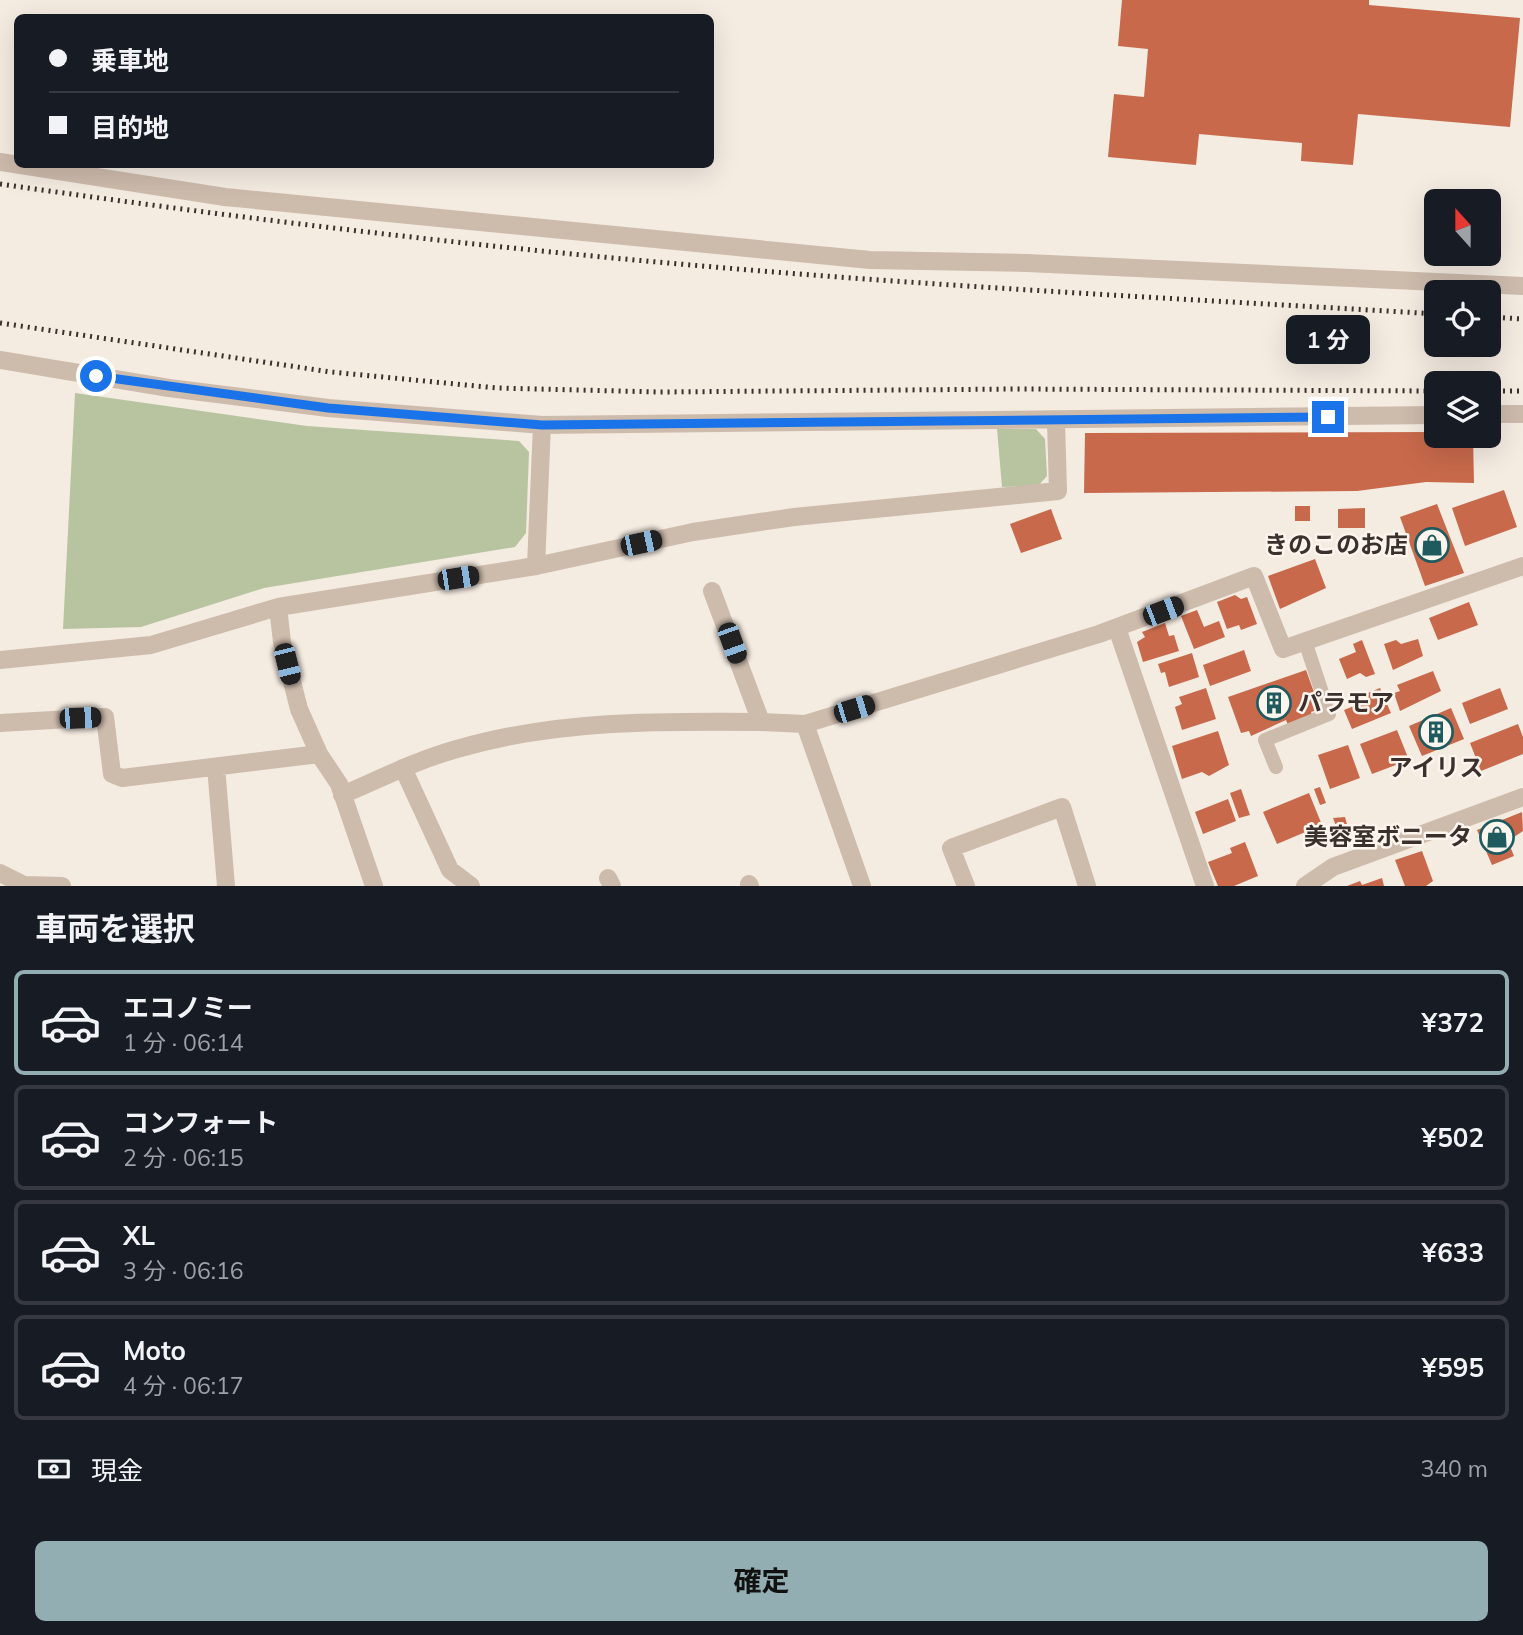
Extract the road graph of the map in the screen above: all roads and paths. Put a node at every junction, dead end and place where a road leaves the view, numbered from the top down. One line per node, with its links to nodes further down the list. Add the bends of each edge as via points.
1 (39, 168): 2 (street, via 225,197 870,260)
2 (1523, 286)
3 (0, 360): 8 (street, via 314,406)
4 (1501, 414): 5 (street)
5 (1523, 414)
6 (1424, 415): 7 (street)
7 (1056, 421): 8 (street); 9 (street, via 1058,491 794,517 693,532)
8 (542, 425): 9 (street)
9 (536, 566): 12 (street)
10 (1523, 566): 14 (street)
11 (712, 591): 16 (street)
12 (278, 607): 15 (street, via 151,645); 19 (street, via 299,709)
13 (1117, 628): 14 (street, via 1254,576 1283,649); 18 (street); 33 (street)
14 (1305, 641): 21 (lane, via 1329,714 1265,740)
15 (0, 660)
16 (761, 722): 18 (street); 22 (street, via 565,726 456,749)
17 (0, 723): 20 (street, via 105,717 112,774 122,778)
18 (805, 724): 30 (street)
19 (318, 754): 20 (street); 23 (street)
20 (216, 767): 27 (street)
21 (1276, 767)
22 (403, 768): 23 (street); 29 (street, via 450,870)
23 (342, 795): 28 (street)
24 (1523, 797): 34 (street, via 1333,867)
25 (0, 873): 26 (street, via 24,885)
26 (62, 886)
27 (226, 886)
28 (374, 886)
29 (471, 886)
30 (862, 886)
31 (966, 886): 32 (street, via 951,848 1062,807)
32 (1087, 886)
33 (1205, 886)
34 (1305, 886)

